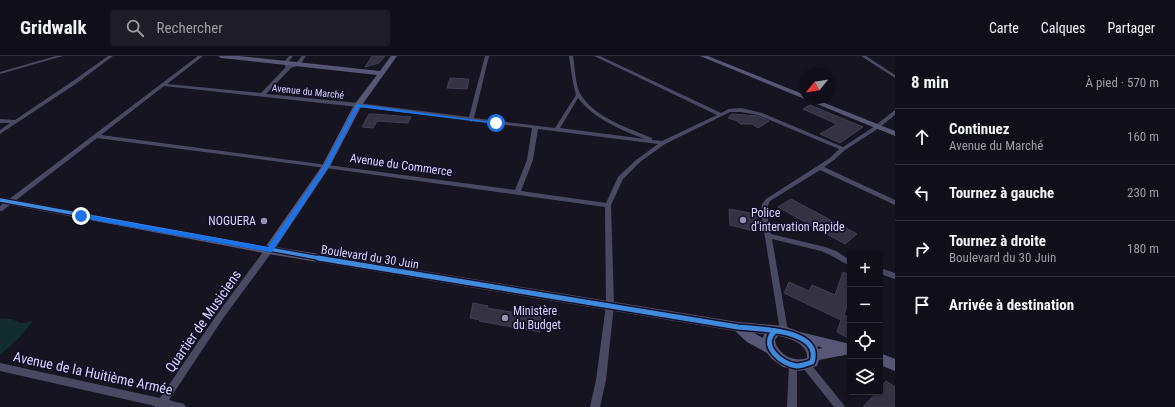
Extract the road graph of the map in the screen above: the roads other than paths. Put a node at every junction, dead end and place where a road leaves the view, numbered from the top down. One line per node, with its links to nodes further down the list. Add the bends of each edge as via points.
1 (46, 56): 15 (street)
2 (61, 56): 17 (street)
3 (111, 56): 29 (street)
4 (201, 56): 19 (street)
5 (221, 56): 14 (street)
6 (261, 56): 14 (street)
7 (394, 56): 16 (street)
8 (487, 56): 27 (street)
9 (571, 56): 21 (street)
10 (596, 56): 26 (street)
11 (703, 56): 22 (street)
12 (863, 56): 18 (street)
13 (301, 60): 14 (street); 16 (street)
14 (289, 61): 20 (street)
15 (0, 68)
16 (382, 71): 24 (street)
17 (0, 73)
18 (895, 77)
19 (164, 85): 20 (street, Avenue du Marché); 35 (street)
20 (262, 95): 24 (street, Avenue du Marché)
21 (578, 95): 32 (street); 36 (street, via 597,113 614,123)
22 (799, 95)
23 (821, 104): 30 (street)
24 (358, 105): 27 (street, Avenue du Marché); 38 (street)
25 (895, 112): 30 (street)
26 (720, 114): 36 (street); 37 (street, via 741,110 760,114)
27 (471, 120): 31 (street, Avenue du Marché)
28 (0, 121): 29 (street)
29 (14, 121): 33 (street)
30 (876, 126): 34 (street); 37 (street)
31 (535, 128): 32 (street, Avenue du Marché); 40 (street, via 530,160)
32 (556, 130): 36 (street, Avenue du Marché)
33 (0, 132)
34 (895, 134)
35 (96, 136): 38 (street, Avenue du Commerce); 41 (street)
36 (663, 144): 43 (street, via 627,170 620,178)
37 (843, 149): 39 (street, via 832,160)
38 (326, 166): 40 (street, Avenue du Commerce); 46 (street)
39 (819, 167): 42 (street); 45 (street, via 765,204)
40 (518, 193): 43 (street, Avenue du Commerce)
41 (5, 201): 44 (street); 46 (street, Boulevard du 30 Juin)
42 (895, 203)
43 (608, 205): 50 (street)
44 (0, 209)
45 (768, 236): 47 (street, via 833,252); 52 (street)
46 (269, 250): 50 (street, Boulevard du 30 Juin); 61 (street, Quartier de Musiciens, via 221,315)
47 (847, 261)
48 (883, 272): 49 (street)
49 (895, 276)
50 (610, 305): 51 (street, Boulevard du 30 Juin); 63 (street, via 601,380)
51 (738, 327): 52 (street, Boulevard du 30 Juin); 55 (street, via 751,338)
52 (780, 331): 53 (street, Boulevard du 30 Juin); 55 (street, via 770,334 768,338)
53 (800, 337): 54 (street, Boulevard du 30 Juin); 58 (street, via 810,346)
54 (847, 348)
55 (772, 349): 58 (street, via 778,356)
56 (847, 349): 58 (street, via 828,352)
57 (883, 360): 59 (street)
58 (804, 362): 64 (street); 65 (street)
59 (895, 365)
60 (0, 367): 61 (street, Avenue de la Huitième Armée)
61 (161, 405): 62 (street, Avenue de la Huitième Armée)
62 (181, 407)
63 (595, 407)
64 (792, 407)
65 (840, 407)

